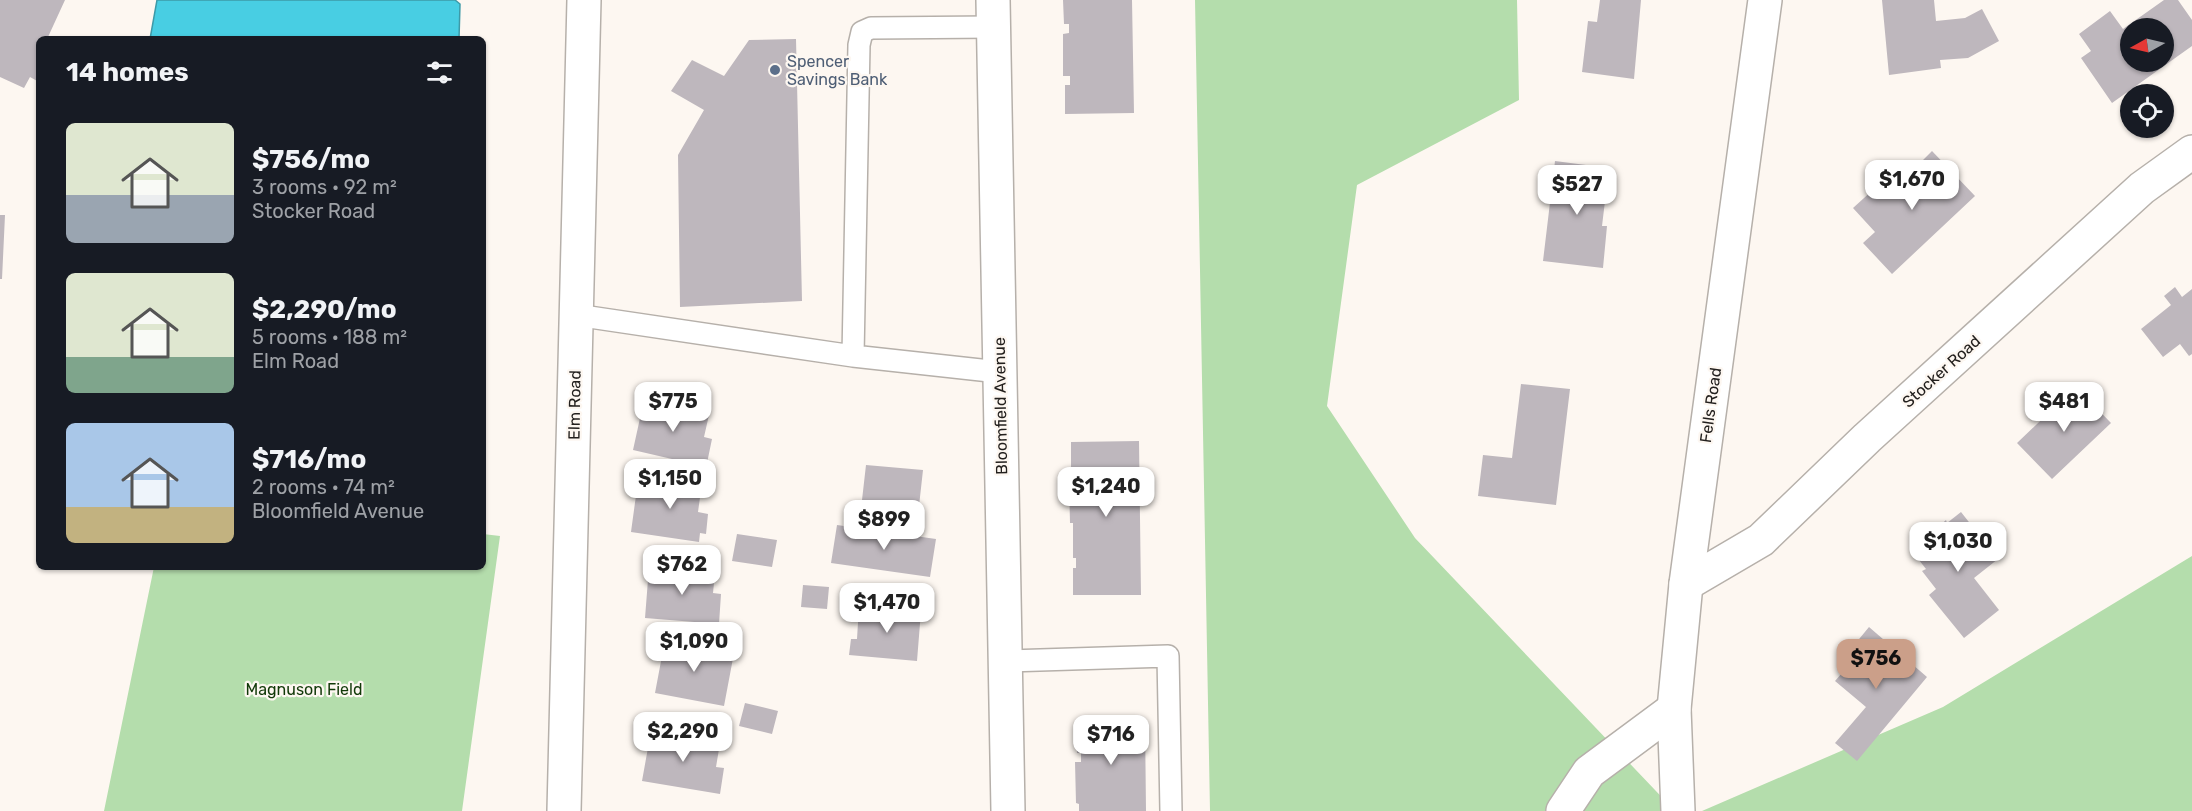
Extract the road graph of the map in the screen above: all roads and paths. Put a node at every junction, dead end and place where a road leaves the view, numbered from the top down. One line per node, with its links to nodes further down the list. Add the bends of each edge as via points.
1 (584, 0): 5 (street, Elm Road)
2 (1765, 0): 8 (street, Fells Road)
3 (993, 13): 6 (lane, via 862,32); 7 (street, Bloomfield Avenue)
4 (2192, 152): 8 (street, Stocker Road, via 2142,188 1761,540)
5 (576, 315): 6 (lane); 11 (street, Elm Road)
6 (853, 356): 7 (lane)
7 (999, 372): 9 (street, Bloomfield Avenue)
8 (1686, 584): 10 (street, Fells Road)
9 (1005, 661): 12 (street, Bloomfield Avenue); 13 (lane, via 1168,656)
10 (1674, 709): 14 (street, via 1589,772); 15 (street, Fells Road)
11 (564, 811)
12 (1008, 811)
13 (1171, 811)
14 (1563, 811)
15 (1678, 811)

